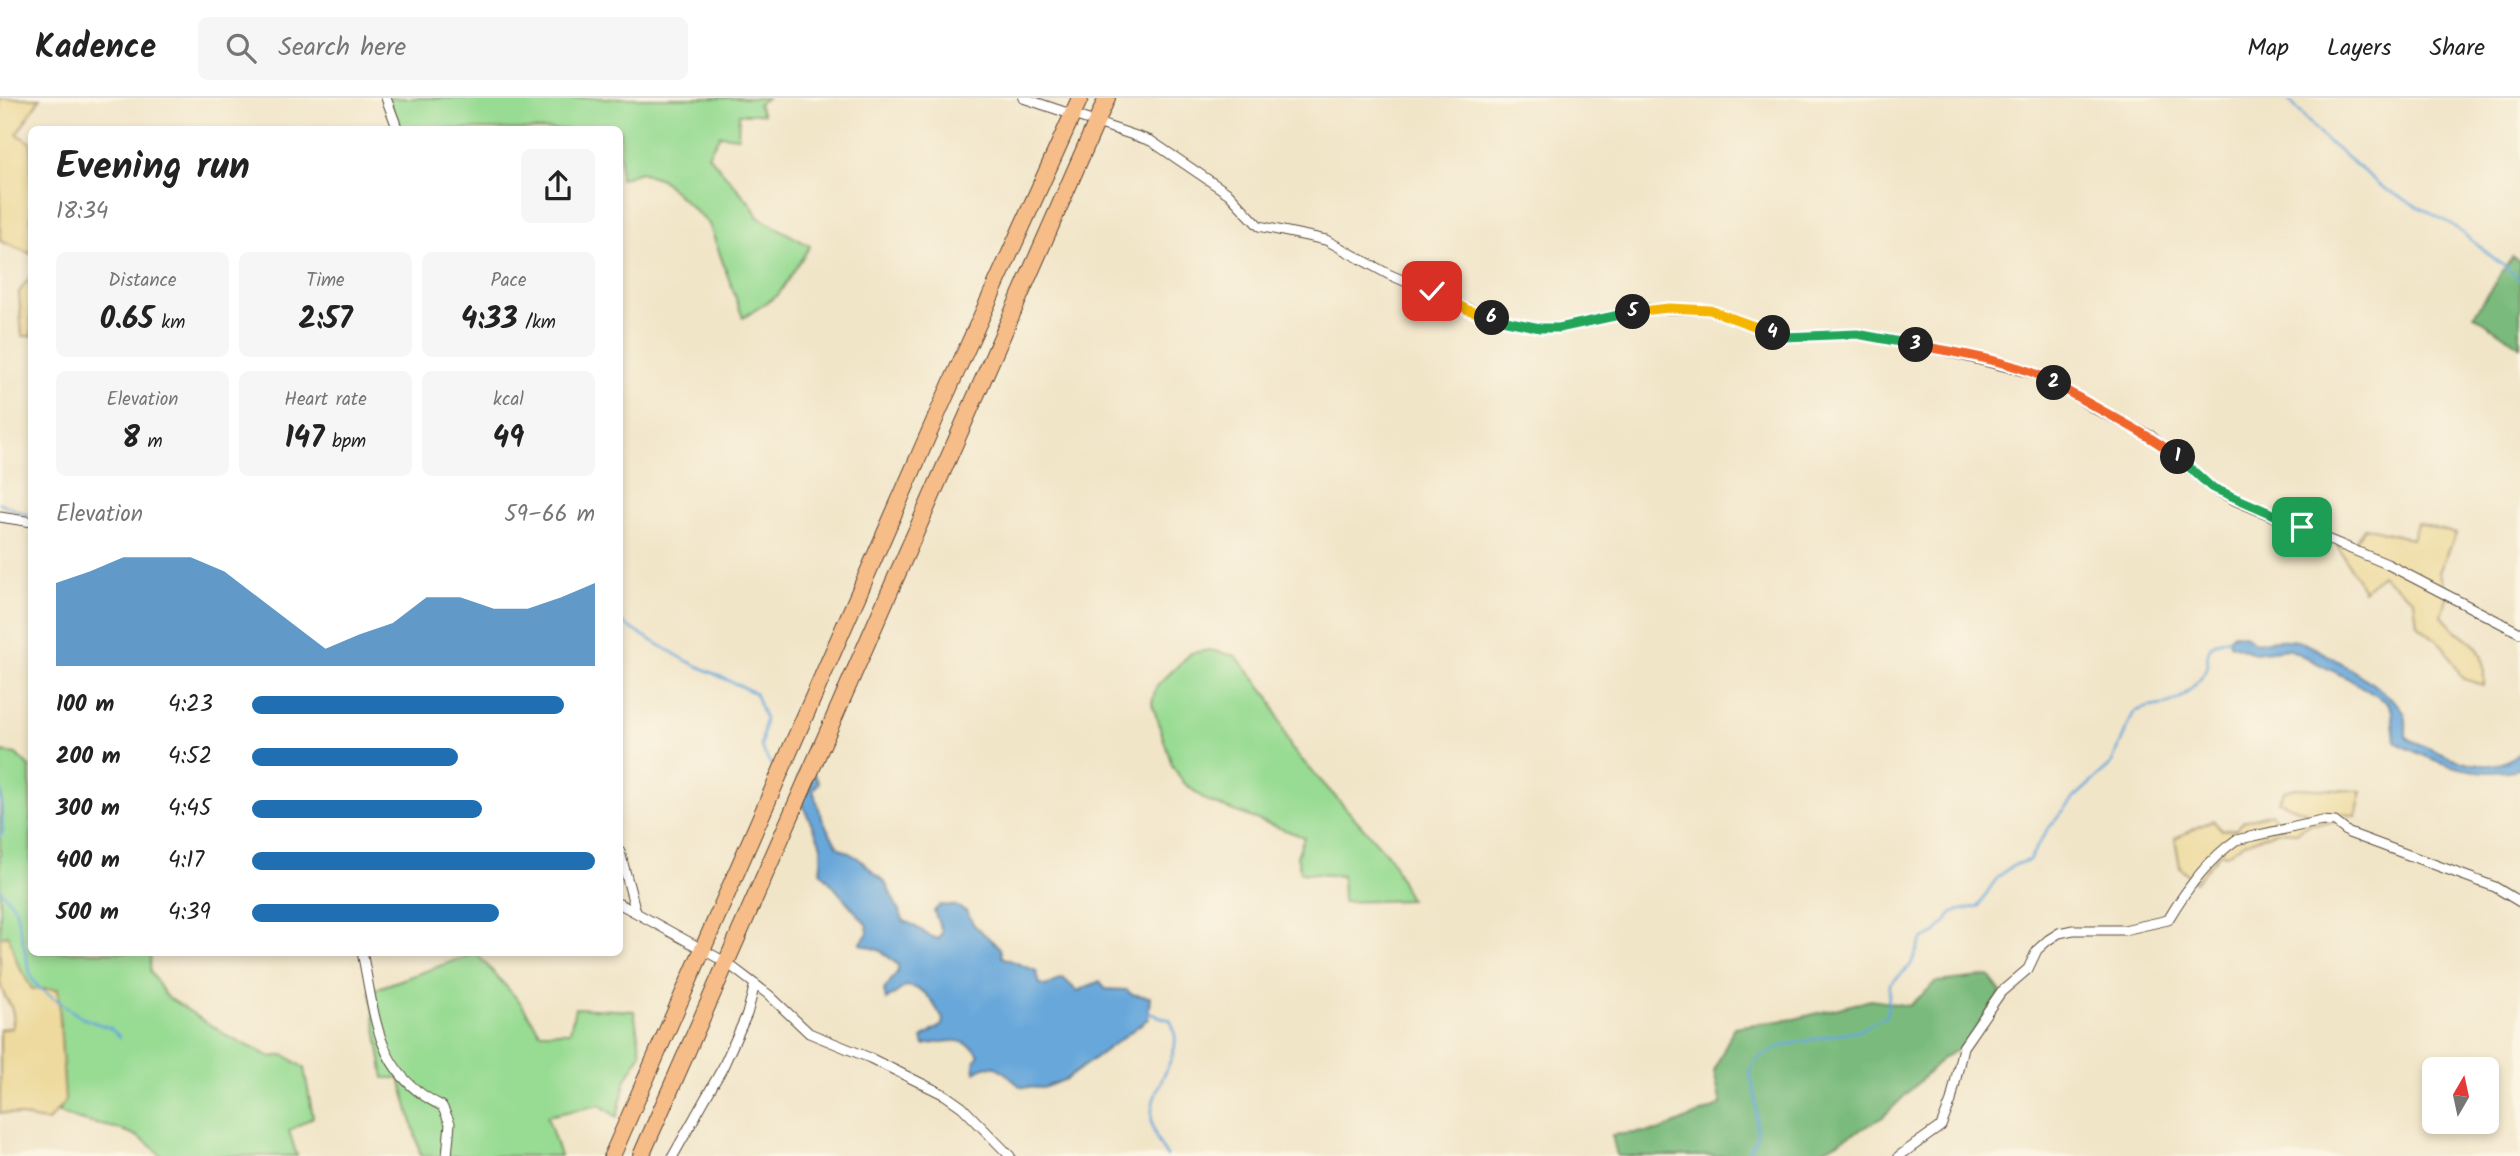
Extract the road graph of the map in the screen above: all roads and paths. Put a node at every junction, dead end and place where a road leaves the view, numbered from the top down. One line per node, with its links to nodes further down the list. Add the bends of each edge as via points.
1 (386, 98): 7 (street)
2 (1023, 98): 5 (street)
3 (1080, 98): 5 (highway)
4 (1107, 98): 6 (highway)
5 (1073, 113): 6 (street); 15 (highway)
6 (1096, 122): 10 (street, via 1151,141 1208,178 1259,226 1326,240 1388,274 1488,317 1559,328 1644,309 1710,310 1784,337 1857,334 2043,376 2095,409 2151,436 2219,492 2387,564); 17 (highway)
7 (396, 126)
8 (0, 517): 9 (street)
9 (28, 521)
10 (2520, 633)
11 (623, 863): 14 (street)
12 (2520, 902): 24 (street, via 2495,887 2349,833 2335,822 2236,840 2224,848 2168,920 2124,930 2059,933 2037,950 2028,969 2001,992 1963,1047 1941,1126)
13 (623, 906): 14 (street)
14 (636, 912): 15 (street)
15 (703, 949): 17 (street); 20 (highway)
16 (363, 956): 19 (street, via 378,1033 400,1078 419,1095 442,1106 450,1123)
17 (727, 963): 18 (street); 21 (highway)
18 (755, 984): 22 (street, via 723,1067); 23 (street, via 810,1033 953,1101)
19 (447, 1156)
20 (612, 1156)
21 (641, 1156)
22 (673, 1156)
23 (1010, 1156)
24 (1899, 1156)

